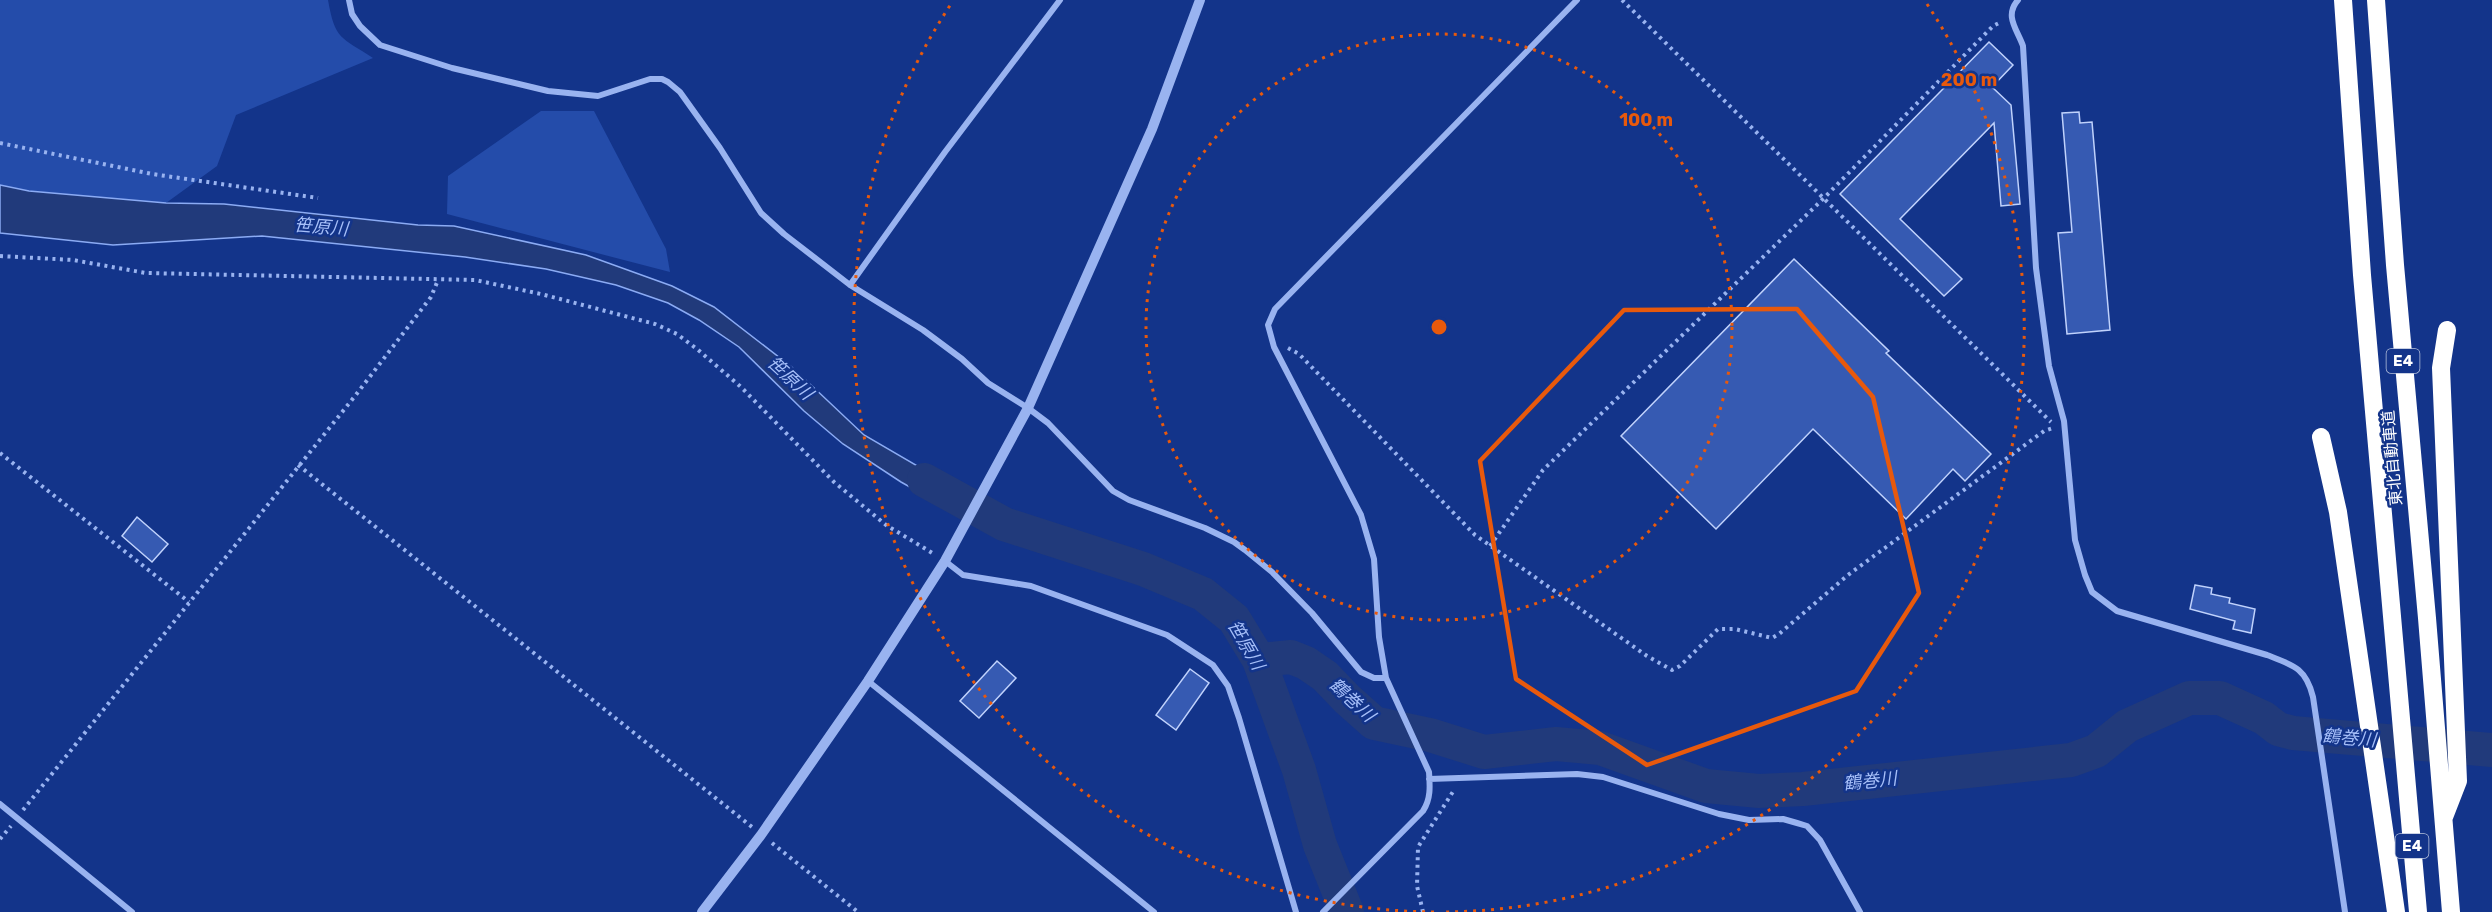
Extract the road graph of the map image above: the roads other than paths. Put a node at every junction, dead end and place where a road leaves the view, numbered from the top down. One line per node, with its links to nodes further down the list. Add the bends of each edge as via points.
1 (349, 0): 8 (street, via 360,26 380,45 452,68 548,91 598,96 650,79 668,82 680,92 761,213)
2 (1060, 0): 8 (street)
3 (1200, 0): 10 (street, via 1152,129)
4 (1577, 0): 13 (street, via 1275,309 1268,325 1274,347 1361,515 1371,543 1378,637)
5 (2018, 0): 24 (street, via 2011,21 2023,46 2036,268 2049,366 2064,421 2075,540 2085,575 2092,592 2116,611 2267,655 2291,664 2310,682)
6 (2343, 0): 26 (highway, 東北自動車道 / E4, via 2362,275)
7 (2376, 0): 17 (highway, 東北自動車道 / E4)
8 (850, 285): 10 (street, via 922,330 988,383)
9 (2447, 330): 17 (highway, via 2441,368 2458,782)
10 (1028, 408): 12 (street); 13 (street, via 1048,423 1113,491 1239,546 1272,572 1312,613 1361,672)
11 (2321, 437): 25 (highway, via 2338,512)
12 (945, 561): 14 (street); 21 (street, via 963,575 1030,586 1167,635 1213,665 1227,686 1239,718)
13 (1386, 678): 15 (street)
14 (868, 681): 19 (street); 20 (street)
15 (1429, 775): 22 (street, via 1430,795 1423,812); 23 (street, via 1603,777 1719,814 1749,820 1783,819 1807,826 1821,840)
16 (0, 804): 18 (street)
17 (2443, 820): 27 (highway, 東北自動車道 / E4)
18 (132, 912)
19 (702, 912)
20 (1154, 912)
21 (1296, 912)
22 (1323, 912)
23 (1860, 912)
24 (2345, 912)
25 (2396, 912)
26 (2418, 912)
27 (2451, 912)

